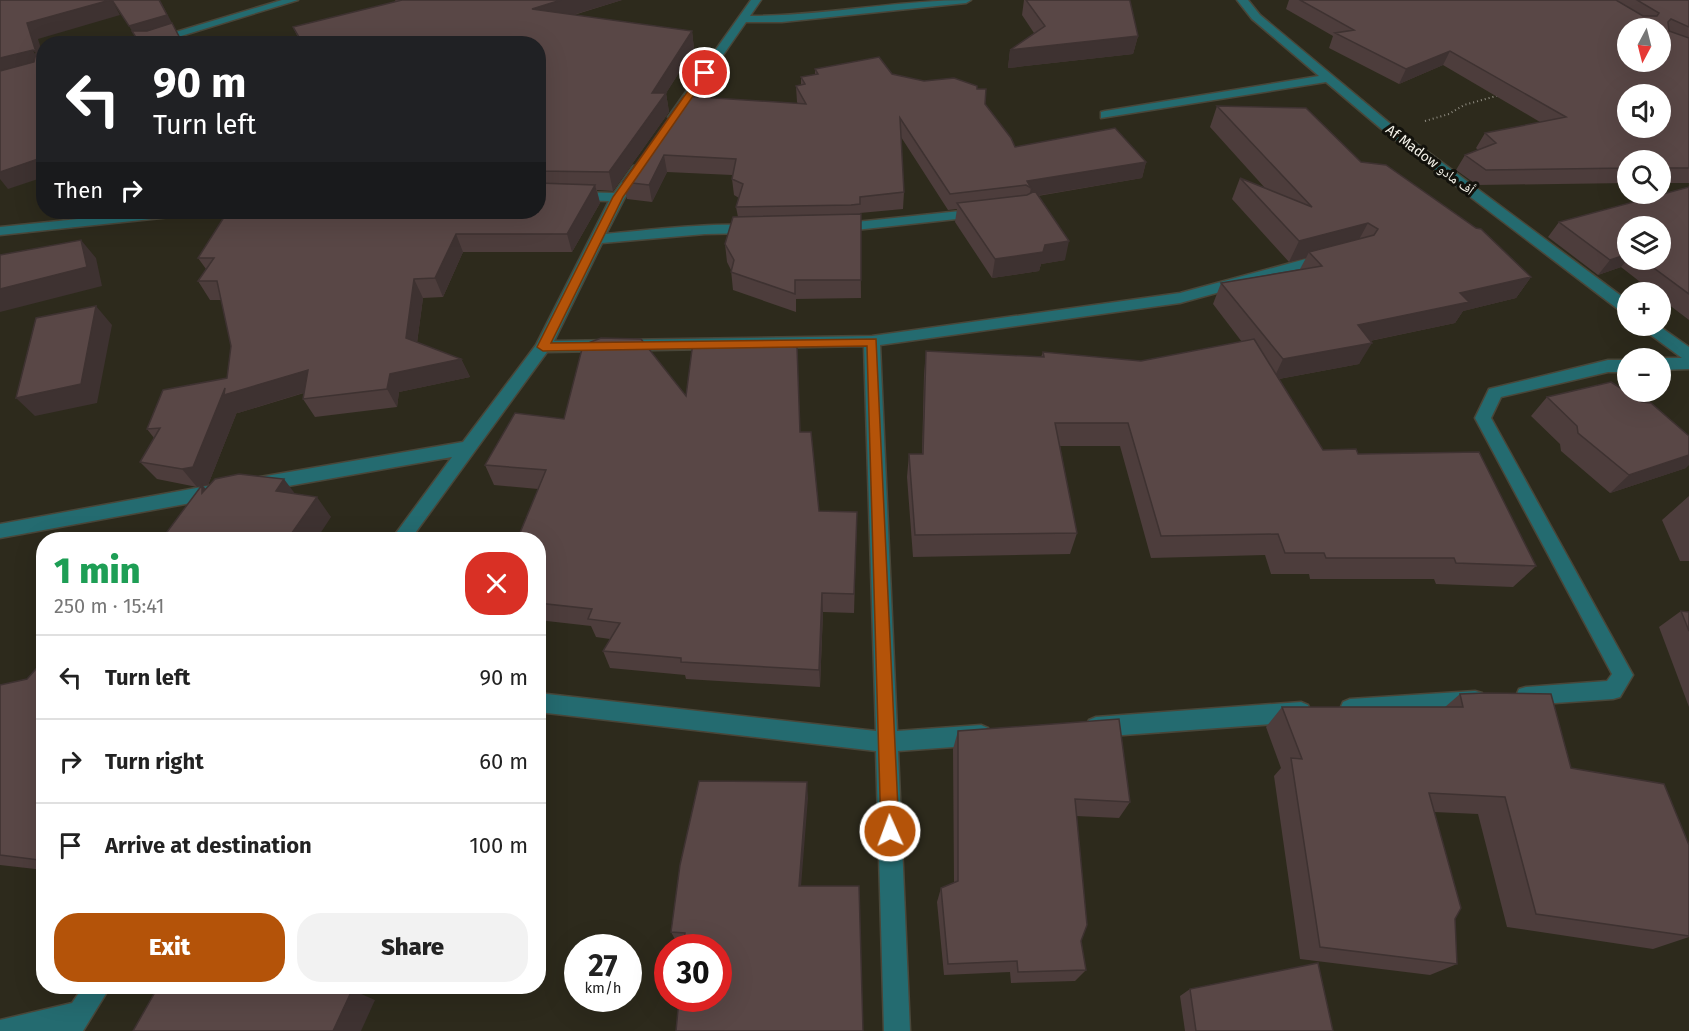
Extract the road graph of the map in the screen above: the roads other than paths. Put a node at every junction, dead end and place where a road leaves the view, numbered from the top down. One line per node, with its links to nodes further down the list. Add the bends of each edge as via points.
1 (292, 0): 6 (street)
2 (756, 0): 5 (street)
3 (966, 0): 5 (street)
4 (1242, 0): 7 (street, Af Madow أف مادو, via 1256,17)
5 (742, 20): 9 (street)
6 (168, 36)
7 (1329, 78): 8 (street); 20 (street, Af Madow أف مادو, via 1389,129)
8 (1105, 115)
9 (664, 132)
10 (644, 160): 12 (street)
11 (546, 195): 12 (street)
12 (618, 197): 18 (street)
13 (989, 212): 16 (street)
14 (114, 219): 17 (street)
15 (762, 228): 18 (street)
16 (819, 228)
17 (0, 231)
18 (597, 239): 23 (street)
19 (1335, 256): 22 (street, via 1180,298)
20 (1617, 301)
21 (1663, 336): 24 (street)
22 (872, 341): 23 (street); 34 (street)
23 (543, 347): 28 (street)
24 (1689, 355)
25 (1689, 363): 26 (street)
26 (1671, 364)
27 (1617, 366): 32 (street, via 1495,393 1483,417 1623,675 1613,690)
28 (471, 447): 29 (street); 30 (street)
29 (0, 531)
30 (406, 532)
31 (546, 703): 34 (street)
32 (1077, 728)
33 (1006, 733): 34 (street)
34 (887, 742): 38 (street)
35 (93, 994): 36 (street)
36 (74, 1023): 37 (street)
37 (5, 1031)
38 (897, 1031)

